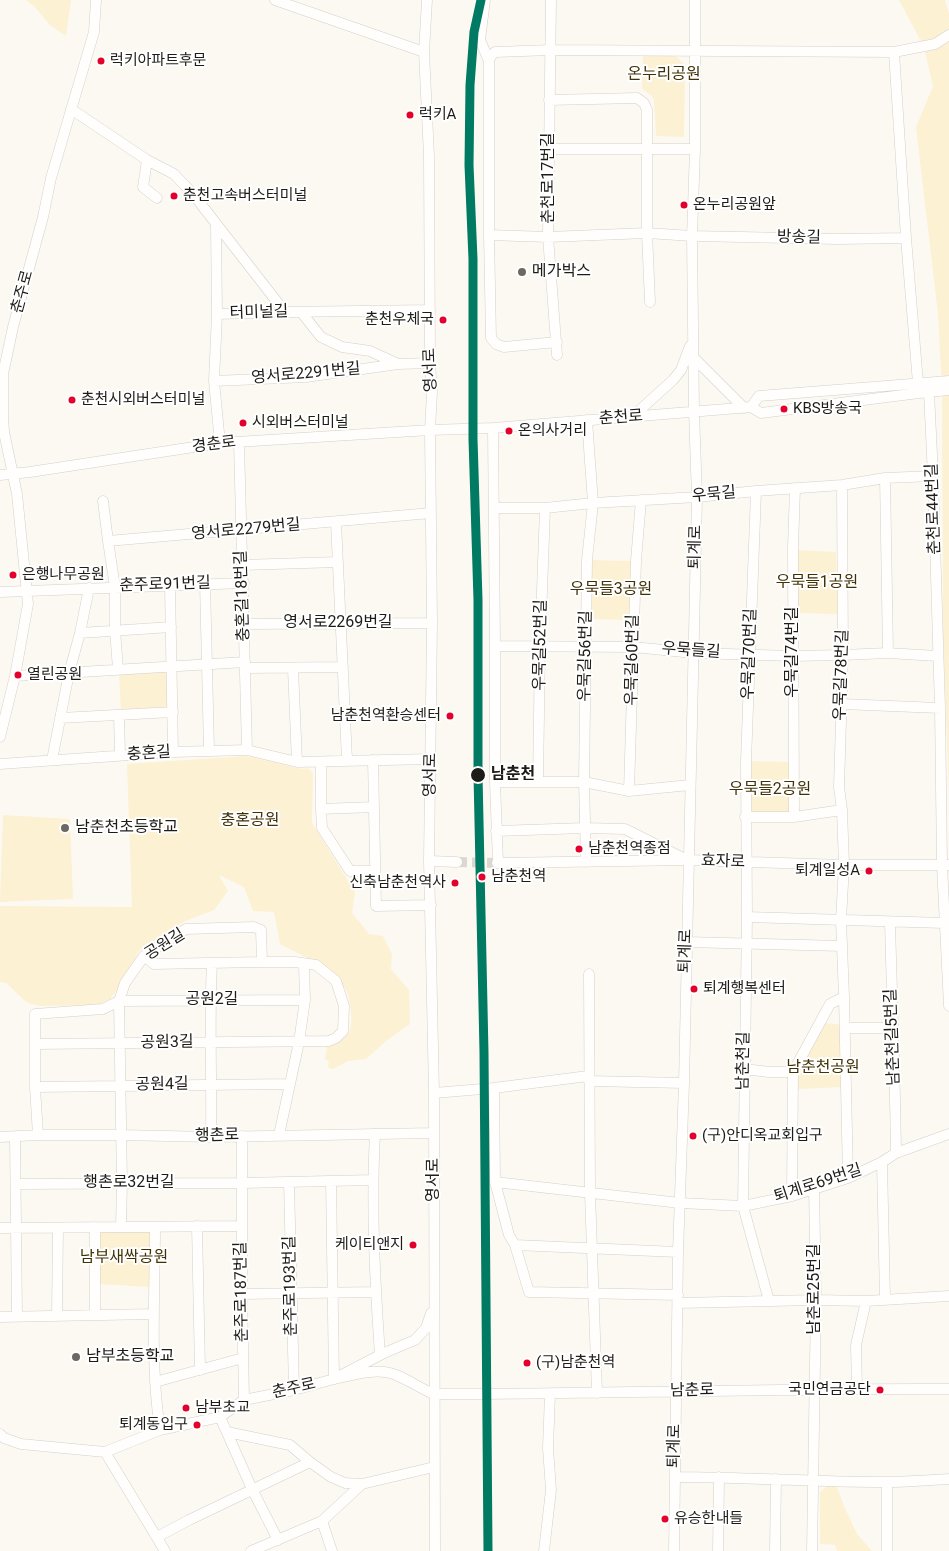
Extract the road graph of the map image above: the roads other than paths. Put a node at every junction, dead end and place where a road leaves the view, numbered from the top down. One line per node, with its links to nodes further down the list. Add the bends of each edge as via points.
1 (96, 0): 14 (street, 춘주로, via 94,32)
2 (275, 0): 10 (street)
3 (427, 0): 10 (street, 영서로)
4 (486, 0): 12 (street, via 480,40)
5 (551, 0): 8 (street, 춘천로17번길)
6 (695, 0): 9 (street)
7 (949, 35): 11 (street, via 935,44)
8 (550, 50): 9 (street); 12 (street, via 495,52); 13 (street, 춘천로17번길)
9 (695, 51): 11 (street); 15 (street)
10 (424, 52): 27 (street, 영서로)
11 (894, 52): 25 (street)
12 (489, 61): 22 (street)
13 (549, 100): 16 (street, 춘천로17번길); 17 (street, via 637,98 647,110)
14 (71, 109): 18 (street); 49 (street, 춘주로, via 3,374 4,432)
15 (695, 148): 17 (street); 24 (street)
16 (548, 149): 17 (street); 23 (street, 춘천로17번길)
17 (647, 149): 21 (street)
18 (147, 160): 19 (street, via 142,187); 20 (street, via 174,174)
19 (157, 198)
20 (216, 225): 28 (street); 30 (street)
21 (647, 233): 23 (street, 방송길); 24 (street, 방송길); 26 (street)
22 (489, 235): 23 (street, 방송길); 32 (street, via 492,338 504,347)
23 (548, 236): 32 (street, 춘천로17번길)
24 (692, 236): 25 (street, 방송길); 31 (street)
25 (906, 238): 38 (street)
26 (650, 302)
27 (430, 310): 29 (street, 터미널길); 35 (street, 영서로)
28 (285, 312): 29 (street, 터미널길); 30 (street, 터미널길)
29 (301, 312): 36 (street, 영서로2291번길, via 321,337 342,347 370,351)
30 (217, 314): 37 (street, 터미널길)
31 (693, 336): 34 (street); 43 (street, via 681,370)
32 (557, 342): 33 (street, 춘천로17번길)
33 (557, 355)
34 (693, 357): 41 (street); 42 (street)
35 (430, 362): 36 (street, 영서로2291번길); 46 (street, 영서로)
36 (398, 364): 37 (street, 영서로2291번길, via 306,376)
37 (214, 381): 48 (street, 터미널길)
38 (918, 383): 39 (street, 춘천로); 41 (street, 춘천로, via 759,396)
39 (945, 386): 40 (street, 춘천로)
40 (929, 392): 41 (street, 춘천로, via 761,414); 51 (street, 춘천로44번길)
41 (748, 407): 42 (street, 춘천로)
42 (694, 412): 43 (street, 춘천로); 56 (street, 퇴계로)
43 (632, 417): 44 (street, 춘천로)
44 (587, 420): 45 (street, 춘천로); 59 (street, 우묵길56번길)
45 (493, 428): 46 (street, 춘천로); 60 (street)
46 (430, 430): 47 (street, 경춘로); 62 (street, 영서로)
47 (239, 442): 48 (street, 경춘로); 64 (street, 충혼길18번길)
48 (220, 444): 49 (street, 경춘로)
49 (13, 473): 50 (street, 경춘로); 74 (street, 춘주로)
50 (0, 475)
51 (933, 476): 52 (street, 우묵길); 90 (street, 춘천로44번길)
52 (885, 478): 53 (street, 우묵길); 86 (street)
53 (842, 485): 54 (street, 우묵길); 88 (street, 우묵길78번길)
54 (796, 488): 55 (street, 우묵길); 89 (street, 우묵길74번길)
55 (756, 491): 56 (street, 우묵길); 87 (street, 우묵길70번길)
56 (696, 497): 57 (street, 우묵길); 85 (street, 퇴계로)
57 (641, 500): 59 (street, 우묵길); 84 (street, 우묵길60번길)
58 (104, 501): 65 (street)
59 (593, 503): 61 (street, 우묵길); 83 (street, 우묵길56번길, via 587,560)
60 (494, 508): 61 (street, 우묵길); 81 (street)
61 (545, 508): 82 (street, 우묵길52번길)
62 (431, 514): 63 (street, 영서로2279번길); 75 (street, 영서로)
63 (336, 522): 64 (street, 영서로2279번길); 66 (street)
64 (242, 530): 65 (street, 영서로2279번길); 67 (street, 충혼길18번길)
65 (108, 541): 71 (street)
66 (338, 562): 67 (street); 77 (street)
67 (242, 566): 68 (street, 충혼길18번길)
68 (244, 582): 69 (street, 춘주로91번길); 76 (street, 충혼길18번길)
69 (205, 583): 70 (street, 춘주로91번길); 91 (street)
70 (170, 586): 71 (street, 춘주로91번길); 78 (street)
71 (115, 587): 72 (street, 춘주로91번길); 79 (street)
72 (89, 588): 74 (street, 춘주로91번길); 80 (street)
73 (0, 592): 74 (street, 춘주로91번길)
74 (28, 592): 98 (street, 춘주로)
75 (432, 623): 77 (street, 영서로2269번길); 109 (street, 영서로)
76 (244, 624): 77 (street, 영서로2269번길); 92 (street, 충혼길18번길)
77 (341, 624): 94 (street)
78 (172, 627): 79 (street); 93 (street)
79 (115, 630): 80 (street); 96 (street)
80 (80, 633): 97 (street)
81 (496, 646): 82 (street, 우묵들길); 116 (street)
82 (540, 646): 83 (street, 우묵들길); 117 (street, 우묵길52번길)
83 (586, 646): 84 (street, 우묵들길); 118 (street, 우묵길56번길)
84 (634, 647): 85 (street, 우묵들길); 120 (street, 우묵길60번길)
85 (694, 653): 87 (street, 우묵들길); 119 (street, 퇴계로)
86 (888, 653): 88 (street, 우묵들길); 90 (street, 우묵들길)
87 (750, 654): 89 (street, 우묵들길); 124 (street, 우묵길70번길)
88 (844, 655): 89 (street, 우묵들길); 99 (street, 우묵길78번길)
89 (793, 656): 125 (street, 우묵길74번길)
90 (937, 656): 100 (street, 춘천로44번길)
91 (207, 664): 92 (street); 93 (street); 105 (street)
92 (245, 665): 95 (street); 106 (street, 충혼길18번길)
93 (171, 667): 96 (street); 101 (street)
94 (343, 667): 95 (street); 111 (street)
95 (293, 668): 113 (street)
96 (118, 669): 97 (street)
97 (69, 673): 98 (street); 103 (street)
98 (15, 676): 104 (street, 춘주로)
99 (841, 704): 100 (street); 123 (street, 우묵길78번길, via 839,787)
100 (940, 708): 134 (street, 춘천로44번길)
101 (173, 712): 102 (street); 107 (street)
102 (120, 715): 103 (street); 108 (street)
103 (60, 718): 110 (street)
104 (0, 737)
105 (209, 750): 106 (street, 충혼길); 107 (street, 충혼길)
106 (247, 750): 113 (street, 충혼길)
107 (173, 752): 108 (street, 충혼길)
108 (120, 755): 110 (street, 충혼길)
109 (431, 759): 112 (street, 충혼길); 129 (street, 영서로)
110 (52, 760): 115 (street, 충혼길)
111 (347, 760): 112 (street, 충혼길); 114 (street, 충혼길)
112 (373, 760): 121 (street)
113 (297, 762): 114 (street, 충혼길)
114 (321, 762): 122 (street)
115 (0, 764)
116 (495, 782): 117 (street); 127 (street)
117 (538, 782): 118 (street)
118 (584, 782): 120 (street); 126 (street, 우묵길56번길)
119 (690, 785): 120 (street); 128 (street, 퇴계로)
120 (629, 791)
121 (374, 807): 122 (street); 135 (street)
122 (321, 809): 135 (street, via 322,828 350,871)
123 (842, 810): 125 (street); 133 (street, 우묵길78번길)
124 (745, 817): 125 (street); 132 (street, 우묵길70번길)
125 (794, 817)
126 (585, 828): 127 (street); 128 (street, via 625,829); 131 (street, 우묵길56번길)
127 (496, 831): 131 (street, 효자로, via 498,863)
128 (688, 860): 131 (street, 효자로); 132 (street, 효자로); 141 (street, 퇴계로)
129 (430, 861): 130 (street); 136 (street, 영서로)
130 (457, 862)
131 (586, 862)
132 (746, 862): 133 (street, 효자로); 137 (street, 남춘천길)
133 (844, 865): 134 (street, 효자로); 138 (street, 우묵길78번길)
134 (945, 865): 140 (street, 춘천로44번길)
135 (375, 871): 136 (street, via 376,906)
136 (431, 905): 169 (street, 영서로)
137 (747, 917): 138 (street); 142 (street, 남춘천길)
138 (841, 920): 139 (street); 143 (street, 우묵길78번길)
139 (890, 922): 140 (street); 155 (street, 남춘천길5번길)
140 (944, 923): 153 (street, 춘천로44번길)
141 (686, 942): 142 (street); 163 (street, 퇴계로)
142 (746, 943): 143 (street); 160 (street, 남춘천길)
143 (842, 946): 149 (street, 우묵길78번길)
144 (144, 956): 145 (street, 공원길, via 186,929 254,927 261,930); 146 (street, via 154,964); 152 (street, 공원길, via 125,983)
145 (262, 962): 146 (street); 147 (street)
146 (212, 963): 150 (street)
147 (304, 964): 151 (street); 156 (street, 공원3길, via 316,965 336,981 344,1006 344,1031 329,1041)
148 (589, 974): 162 (street)
149 (844, 996): 154 (street, 우묵길78번길); 161 (street, via 830,1004)
150 (210, 1000): 151 (street, 공원2길); 152 (street, 공원2길); 157 (street)
151 (305, 1000): 156 (street)
152 (119, 1001): 158 (street, via 104,1009 36,1014); 159 (street)
153 (949, 1006)
154 (845, 1028): 155 (street); 182 (street, 우묵길78번길)
155 (892, 1028): 180 (street, 남춘천길5번길)
156 (299, 1042): 157 (street, 공원3길); 164 (street)
157 (210, 1043): 159 (street, 공원3길); 165 (street)
158 (36, 1044): 159 (street, 공원3길); 167 (street)
159 (120, 1044): 166 (street)
160 (744, 1069): 161 (street); 194 (street, 남춘천길)
161 (793, 1072): 192 (street)
162 (589, 1078): 163 (street); 168 (street); 191 (street)
163 (684, 1083): 193 (street, 퇴계로)
164 (290, 1084): 165 (street, 공원4길); 175 (street)
165 (212, 1085): 166 (street, 공원4길); 179 (street)
166 (121, 1086): 167 (street, 공원4길); 174 (street)
167 (35, 1087): 173 (street)
168 (494, 1088): 169 (street); 186 (street)
169 (434, 1093): 170 (street, 영서로)
170 (434, 1133): 171 (street, 행촌로); 217 (street, 영서로)
171 (375, 1134): 175 (street, 행촌로); 184 (street)
172 (949, 1134): 180 (street, 퇴계로69번길)
173 (38, 1135): 174 (street, 행촌로); 178 (street, 행촌로)
174 (121, 1135): 179 (street, 행촌로); 187 (street)
175 (279, 1135): 176 (street, 행촌로)
176 (242, 1136): 179 (street, 행촌로); 188 (street, 춘주로187번길)
177 (0, 1137): 178 (street, 행촌로)
178 (15, 1137): 189 (street)
179 (211, 1137)
180 (896, 1152): 181 (street, 퇴계로69번길)
181 (882, 1162): 182 (street, 퇴계로69번길); 213 (street)
182 (848, 1178): 190 (street, 퇴계로69번길)
183 (331, 1180): 184 (street); 185 (street); 206 (street)
184 (373, 1180): 207 (street)
185 (288, 1182): 188 (street); 208 (street, 춘주로193번길)
186 (495, 1182): 191 (street, 퇴계로69번길); 203 (street)
187 (122, 1183): 188 (street, 행촌로32번길); 189 (street, 행촌로32번길); 198 (street)
188 (242, 1183): 196 (street, 춘주로187번길)
189 (16, 1184): 201 (street)
190 (814, 1188): 192 (street, 퇴계로69번길); 214 (street, 남춘로25번길)
191 (590, 1193): 193 (street, 퇴계로69번길); 204 (street)
192 (792, 1196): 194 (street, 퇴계로69번길)
193 (680, 1203): 194 (street, 퇴계로69번길); 205 (street, 퇴계로)
194 (743, 1206): 215 (street, 남춘천길)
195 (197, 1226): 196 (street); 199 (street); 225 (street)
196 (242, 1226): 210 (street, 춘주로187번길)
197 (95, 1227): 198 (street); 202 (street); 221 (street)
198 (121, 1227): 199 (street)
199 (155, 1227): 218 (street)
200 (0, 1228): 201 (street)
201 (16, 1228): 202 (street); 219 (street)
202 (58, 1228): 220 (street)
203 (515, 1246): 204 (street); 209 (street, via 529,1292)
204 (592, 1249): 205 (street); 209 (street)
205 (678, 1252): 212 (street, 퇴계로)
206 (333, 1292): 207 (street); 208 (street); 226 (street)
207 (376, 1292): 223 (street)
208 (291, 1293): 210 (street); 231 (street, 춘주로193번길)
209 (594, 1293): 212 (street); 233 (street)
210 (242, 1294): 224 (street, 춘주로187번길)
211 (949, 1296): 213 (street)
212 (678, 1299): 215 (street); 232 (street, 퇴계로)
213 (885, 1299): 216 (street)
214 (816, 1300): 215 (street); 216 (street); 228 (street, 남춘로25번길)
215 (769, 1301)
216 (866, 1301): 229 (street, via 856,1345)
217 (434, 1305): 223 (street, 춘주로, via 429,1321 415,1340); 234 (street, 영서로)
218 (154, 1314): 221 (street); 227 (street)
219 (17, 1316): 220 (street); 222 (street)
220 (57, 1316): 221 (street)
221 (95, 1316)
222 (0, 1317)
223 (380, 1355): 226 (street, 춘주로)
224 (243, 1358): 225 (street); 236 (street, 춘주로187번길)
225 (200, 1370): 227 (street)
226 (334, 1379): 231 (street, 춘주로); 234 (street, via 385,1372)
227 (155, 1382): 238 (street)
228 (814, 1389): 229 (street, 남춘로); 232 (street, 남춘로); 248 (street, 남춘로25번길)
229 (856, 1389): 230 (street, 남춘로)
230 (949, 1389)
231 (294, 1390): 236 (street, 춘주로)
232 (676, 1391): 233 (street, 남춘로); 244 (street, 퇴계로)
233 (597, 1393): 235 (street, 남춘로)
234 (434, 1394): 235 (street, 남춘로); 243 (street, 영서로)
235 (550, 1394): 259 (street, via 548,1448 551,1490)
236 (244, 1400): 237 (street, 춘주로)
237 (220, 1417): 238 (street, 춘주로); 239 (street)
238 (160, 1430): 241 (street, 춘주로)
239 (227, 1432): 242 (street, via 290,1444); 251 (street)
240 (0, 1434): 241 (street, 춘주로, via 21,1444)
241 (105, 1452): 253 (street)
242 (310, 1462): 250 (street, via 330,1477 345,1483); 251 (street)
243 (434, 1467): 250 (street); 258 (street, 영서로)
244 (675, 1478): 245 (street); 260 (street, 퇴계로)
245 (719, 1478): 246 (street); 261 (street)
246 (776, 1479): 248 (street); 262 (street)
247 (949, 1480): 249 (street)
248 (813, 1481): 249 (street); 263 (street, 남춘로25번길)
249 (887, 1482): 264 (street)
250 (362, 1484): 252 (street)
251 (252, 1489): 253 (street); 254 (street)
252 (322, 1521): 254 (street); 257 (street)
253 (157, 1538): 255 (street)
254 (278, 1540): 256 (street)
255 (166, 1551)
256 (251, 1551)
257 (332, 1551)
258 (435, 1551)
259 (544, 1551)
260 (674, 1551)
261 (718, 1551)
262 (775, 1551)
263 (812, 1551)
264 (888, 1551)

